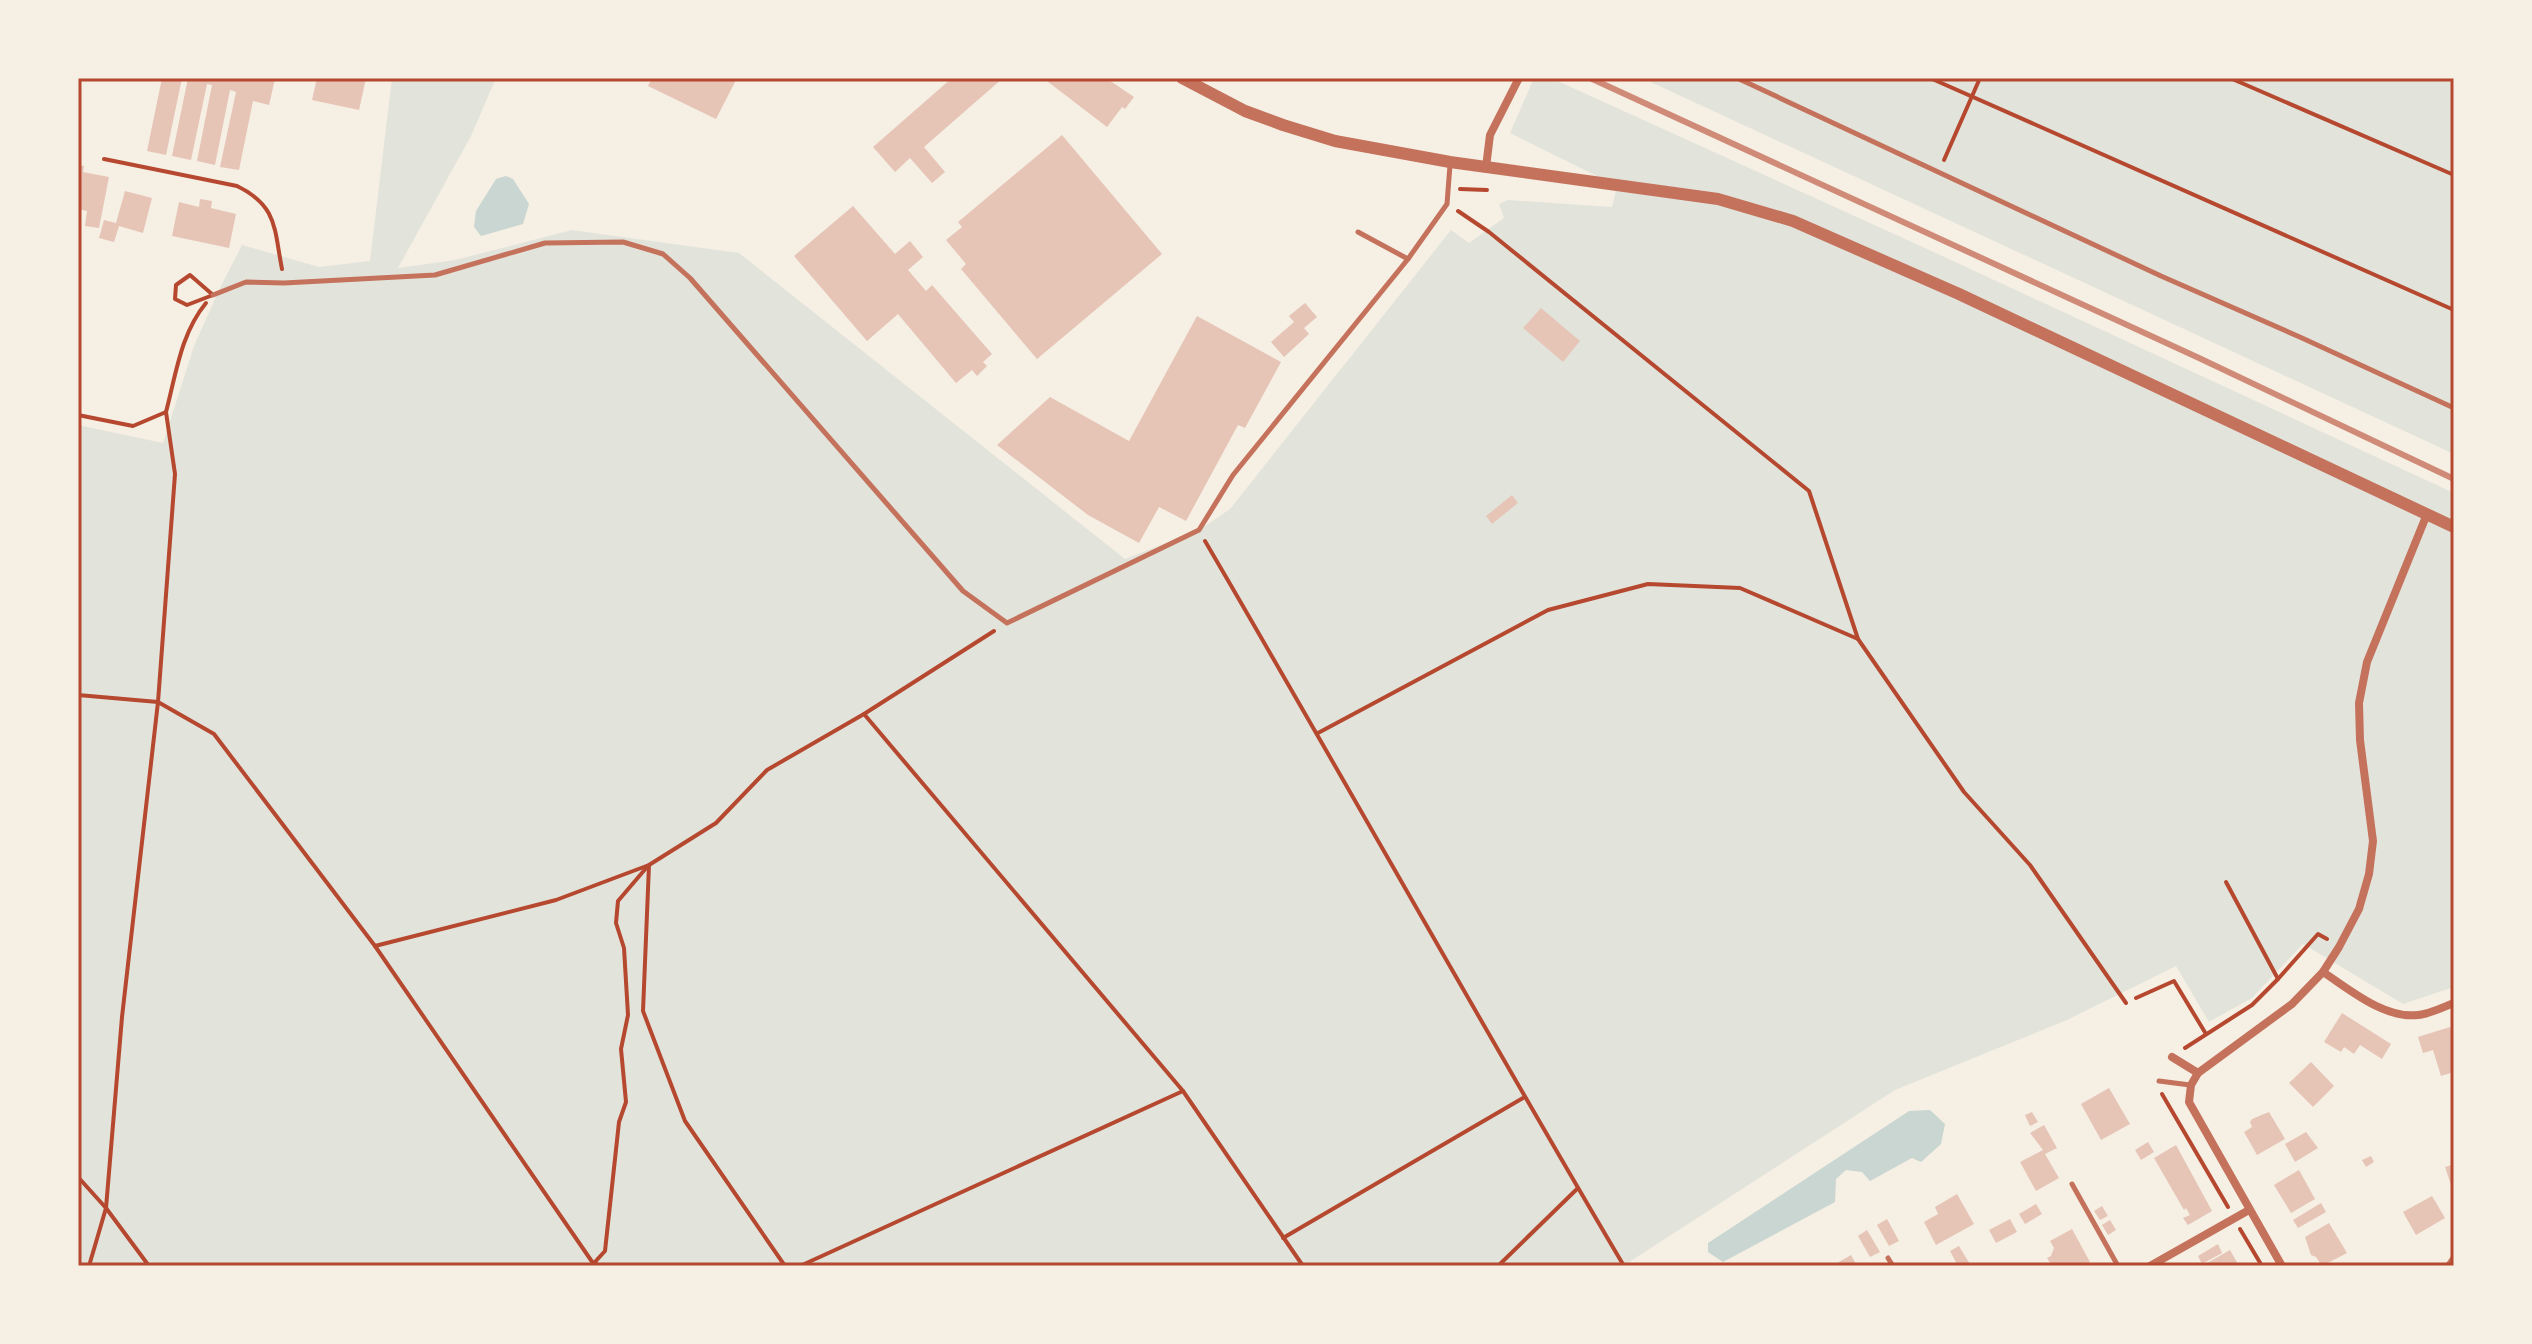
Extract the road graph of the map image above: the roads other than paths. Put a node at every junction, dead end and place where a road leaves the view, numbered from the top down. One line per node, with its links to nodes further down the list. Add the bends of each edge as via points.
1 (1182, 78): 4 (street, via 1283,125 1335,141)
2 (1519, 78): 5 (street, via 1490,135)
3 (1737, 78): 9 (lane)
4 (1450, 162): 5 (street); 7 (lane, via 1447,204)
5 (1486, 167): 10 (street, via 1718,199 1793,221)
6 (1358, 232): 7 (lane)
7 (1408, 259): 8 (lane, via 1233,475 1199,530 1007,623 963,591 690,278 663,254 623,242 545,243 435,275 246,282)
8 (213, 295)
9 (2454, 408)
10 (2427, 514): 11 (street); 12 (street, via 2367,662 2359,703 2373,841 2369,874 2359,909)
11 (2454, 527)
12 (2323, 972): 13 (street, via 2399,1014 2418,1015); 15 (street, via 2292,1004)
13 (2454, 1003)
14 (2172, 1057): 15 (street)
15 (2198, 1073): 17 (street)
16 (2159, 1081): 17 (lane)
17 (2191, 1085): 19 (street, via 2189,1102)
18 (2072, 1184): 23 (lane)
19 (2249, 1210): 24 (street); 25 (street)
20 (1888, 1258): 22 (lane)
21 (2454, 1259): 26 (street)
22 (1893, 1266)
23 (2118, 1266)
24 (2150, 1266)
25 (2282, 1266)
26 (2449, 1266)

